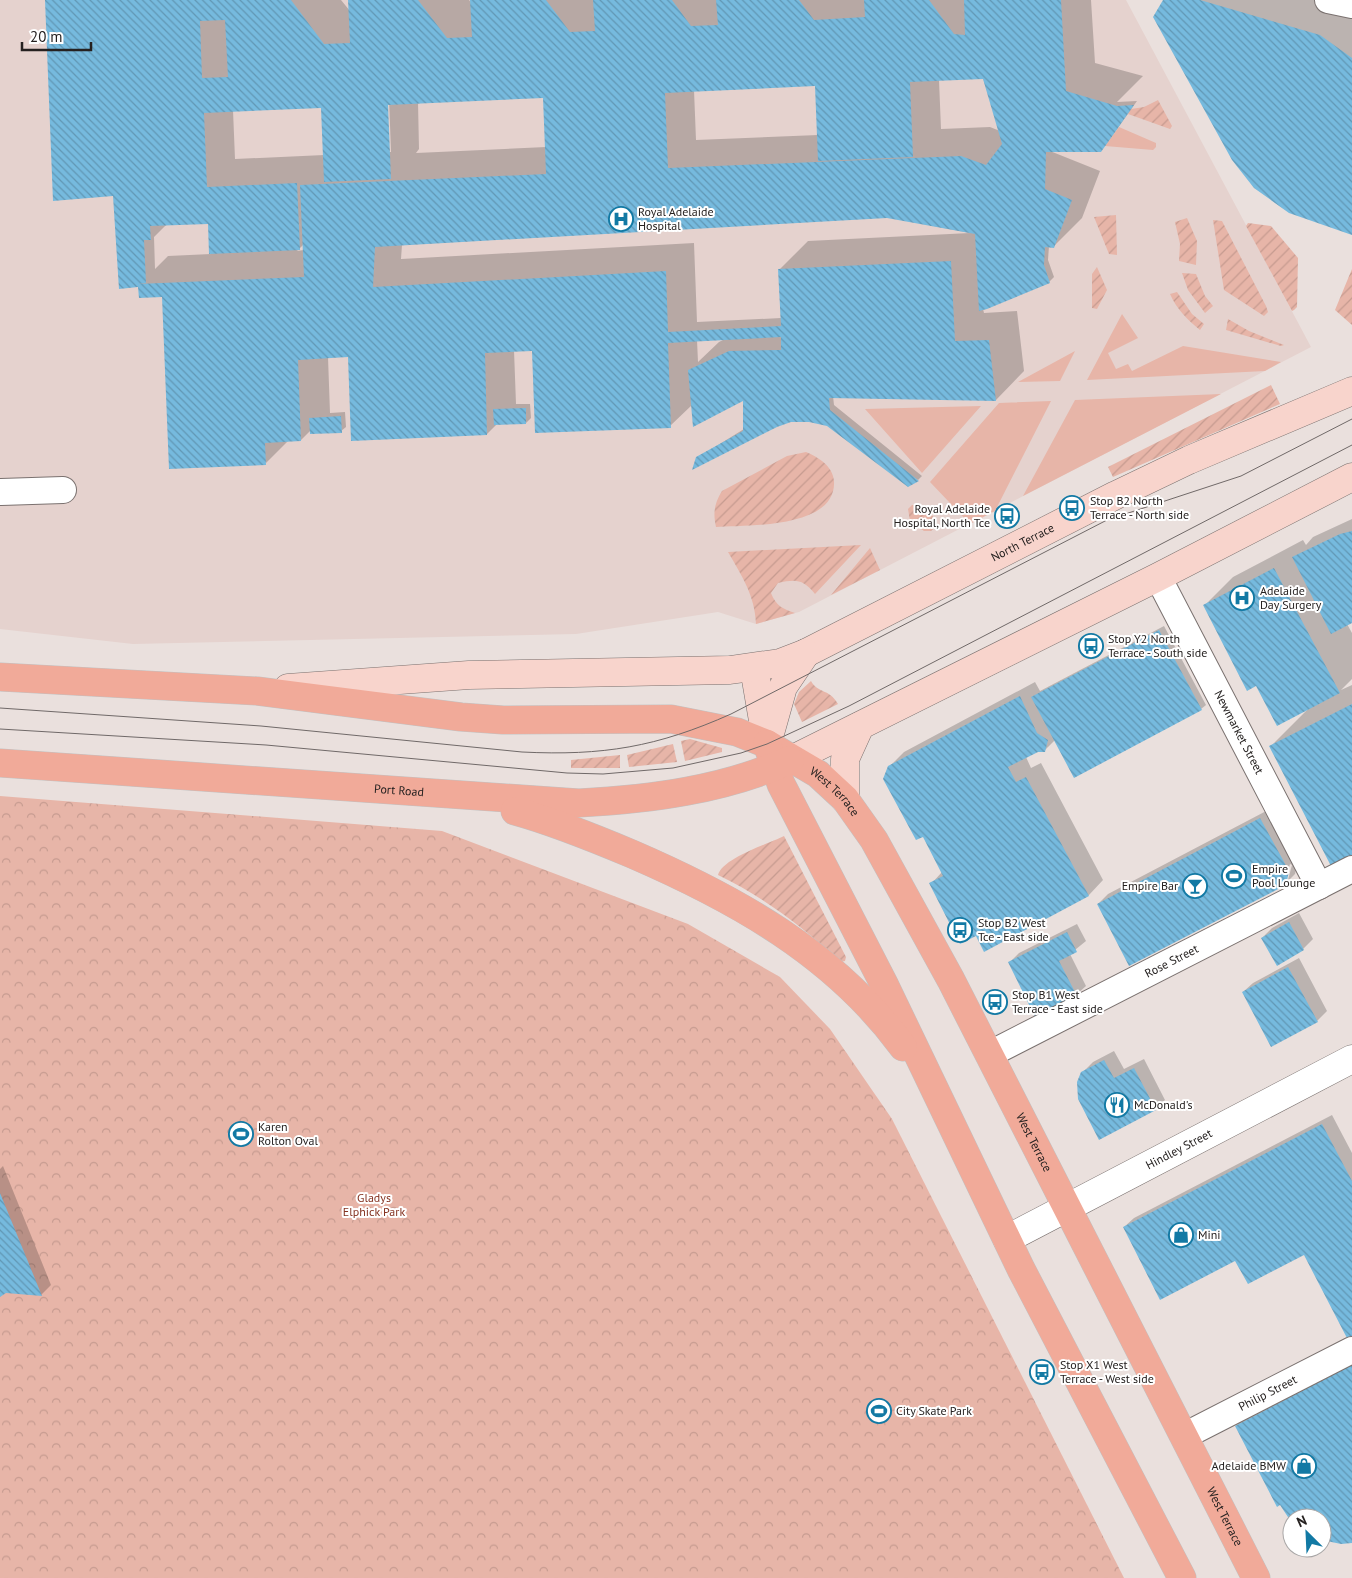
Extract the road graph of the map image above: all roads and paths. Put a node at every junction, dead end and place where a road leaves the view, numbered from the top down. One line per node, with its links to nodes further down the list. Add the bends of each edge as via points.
1 (1328, 0): 2 (street)
2 (1352, 5)
3 (1352, 391): 8 (main road, North Terrace, via 1116,495)
4 (1352, 477): 7 (main road)
5 (63, 490): 6 (street)
6 (1, 492)
7 (1158, 577): 12 (main road); 18 (street, Newmarket Street)
8 (806, 653): 9 (main road, North Terrace); 13 (main road, North Terrace, via 783,687)
9 (754, 668): 11 (main road, via 469,675); 13 (main road)
10 (0, 677): 11 (main road)
11 (257, 691): 13 (main road, via 502,720 671,719 723,728)
12 (860, 726): 13 (main road); 16 (main road, via 845,759)
13 (778, 757): 15 (main road, Port Road, via 703,789 626,800 579,803); 16 (main road, West Terrace, via 818,774); 21 (main road)
14 (0, 763): 15 (main road, Port Road)
15 (440, 795): 21 (main road, via 539,817 584,834 704,887 772,926 818,957 871,1009 915,1064)
16 (845, 799): 19 (main road, West Terrace, via 874,840)
17 (1352, 869): 18 (street, Rose Street)
18 (1319, 886): 19 (street, Rose Street)
19 (990, 1054): 22 (main road, West Terrace)
20 (1352, 1060): 22 (street, Hindley Street)
21 (948, 1118): 23 (main road)
22 (1068, 1208): 23 (street, Hindley Street); 25 (main road, West Terrace)
23 (1007, 1239): 26 (main road)
24 (1352, 1350): 25 (street, Philip Street)
25 (1184, 1436): 27 (main road, West Terrace)
26 (1182, 1578)
27 (1256, 1578)

